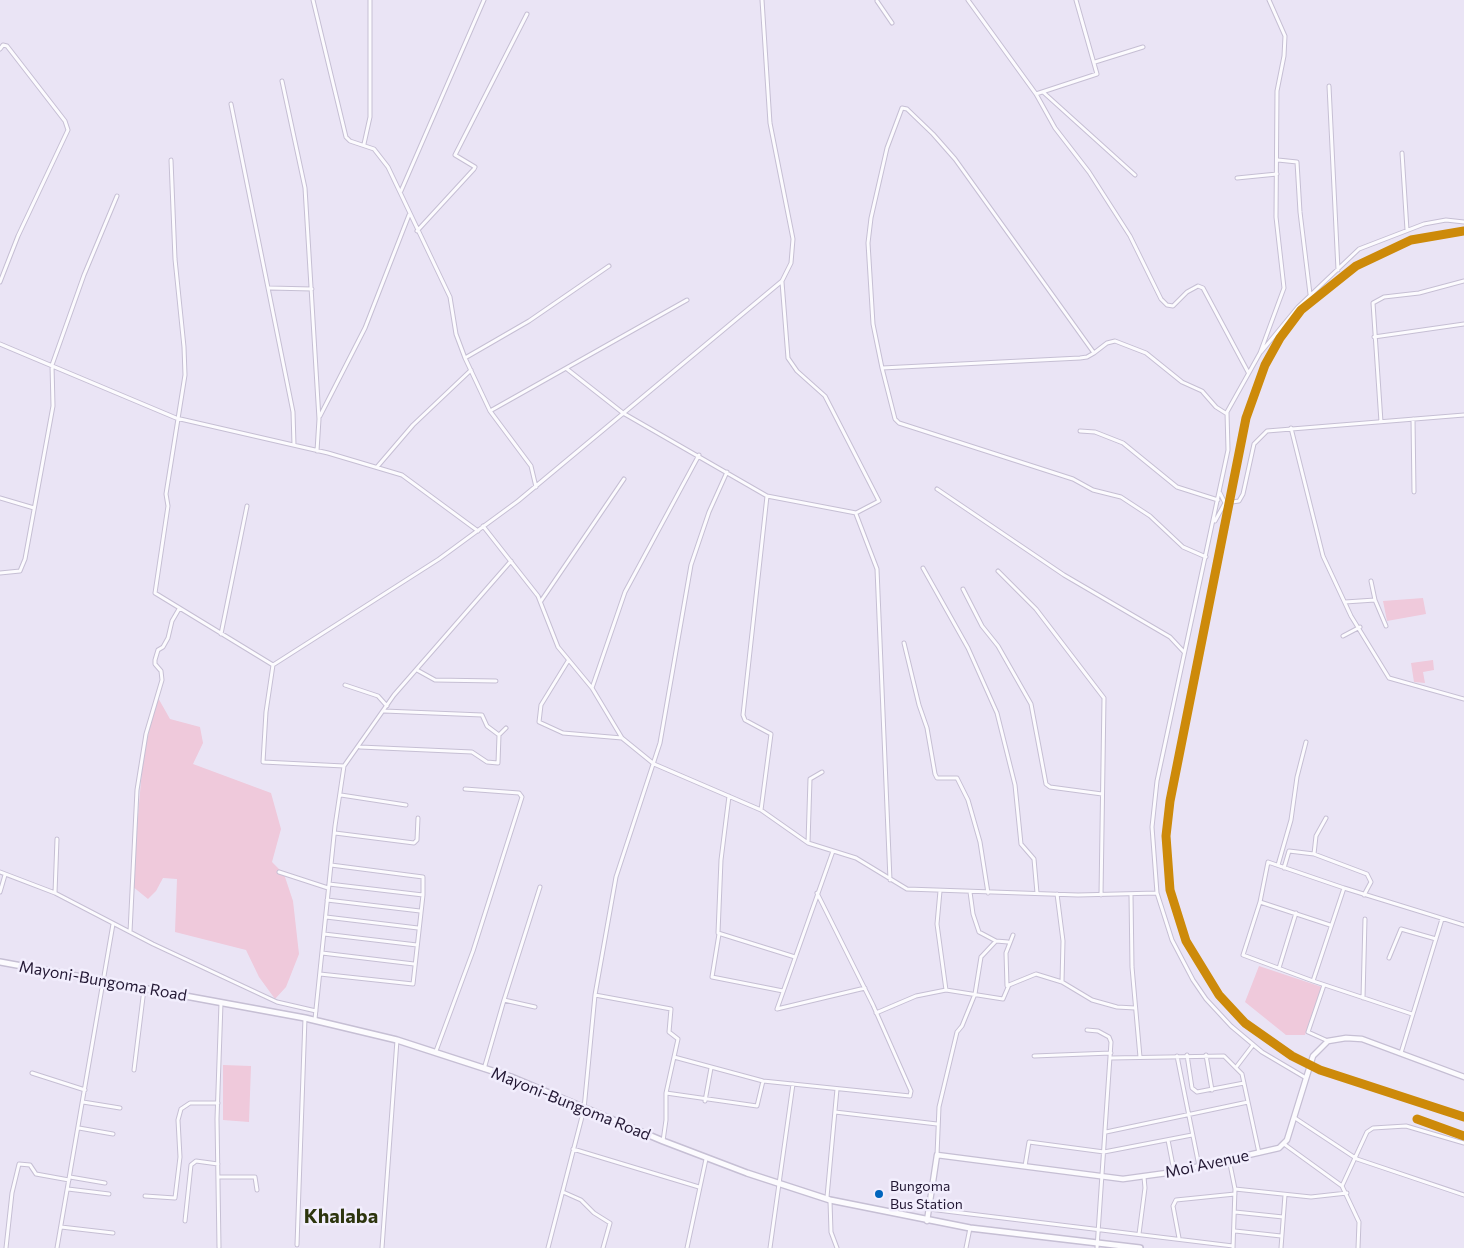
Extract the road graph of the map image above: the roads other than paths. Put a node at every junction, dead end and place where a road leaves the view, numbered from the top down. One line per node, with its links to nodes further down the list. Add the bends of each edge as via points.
1 (313, 0): 19 (street, via 346,137)
2 (370, 0): 19 (street, via 370,117)
3 (483, 0): 26 (street)
4 (762, 0): 34 (street, via 770,123 793,239 791,263)
5 (878, 0): 10 (street)
6 (968, 0): 17 (street)
7 (1076, 0): 13 (street)
8 (1269, 0): 22 (street, via 1283,28 1285,44 1277,91)
9 (527, 14): 31 (street, via 455,155 474,169)
10 (892, 23)
11 (1143, 47): 13 (street)
12 (0, 49): 36 (street, via 7,46 68,130)
13 (1095, 62): 16 (street, via 1096,75)
14 (282, 81): 38 (street, via 305,188)
15 (1329, 86): 33 (street)
16 (1042, 92): 17 (street); 24 (street)
17 (1036, 94): 51 (street, via 1130,236 1161,299 1173,306 1187,292 1198,286 1203,288)
18 (231, 104): 37 (street)
19 (364, 145): 26 (street, via 380,155)
20 (1402, 153): 30 (street)
21 (171, 160): 56 (street, via 185,375)
22 (1278, 160): 23 (street); 39 (street, via 1298,162)
23 (1277, 174): 25 (street); 45 (street, via 1276,217 1284,288)
24 (1135, 175)
25 (1237, 178)
26 (400, 192): 28 (street)
27 (117, 196): 47 (street)
28 (409, 215): 31 (street); 57 (street, via 365,328)
29 (1464, 222): 30 (street, via 1446,220)
30 (1407, 230): 33 (street, via 1363,246)
31 (417, 231): 46 (street, via 450,297 456,334)
32 (609, 266): 46 (street, via 529,321)
33 (1338, 270): 39 (street)
34 (782, 281): 53 (street); 78 (street, via 788,358 825,396 879,501)
35 (1464, 281): 42 (street, via 1376,300 1372,305)
36 (0, 282)
37 (270, 288): 38 (street); 62 (street, via 293,412)
38 (312, 289): 57 (street)
39 (1310, 295): 45 (street)
40 (687, 300): 49 (street)
41 (1464, 324): 42 (street)
42 (1374, 337): 59 (street)
43 (0, 344): 47 (street)
44 (1094, 353): 48 (street, via 1080,358); 48 (street, via 955,159 903,107 887,148 868,243 873,324); 54 (street, via 1111,341 1131,346 1182,382 1202,391)
45 (1260, 353): 51 (street)
46 (465, 358): 50 (street)
47 (52, 365): 56 (street); 77 (street, via 53,406)
48 (882, 368): 82 (street, via 898,422 1121,497 1150,516 1183,547)
49 (567, 369): 52 (street); 53 (street)
50 (471, 370): 52 (street); 65 (street, via 413,425)
51 (1248, 372): 54 (street)
52 (490, 411): 68 (street, via 531,466)
53 (623, 413): 64 (street); 68 (street)
54 (1227, 414): 70 (street, via 1228,450)
55 (1464, 415): 58 (street)
56 (176, 418): 62 (street); 92 (street, via 155,593)
57 (319, 419): 63 (street)
58 (1413, 419): 59 (street); 71 (street)
59 (1381, 422): 60 (street)
60 (1291, 428): 75 (street, via 1266,431 1254,444 1243,494 1236,503); 91 (street, via 1318,543)
61 (1080, 431): 74 (street, via 1095,432 1123,443 1177,487)
62 (294, 446): 63 (street)
63 (316, 451): 65 (street)
64 (699, 455): 66 (street); 104 (street, via 629,584)
65 (377, 467): 81 (street, via 410,480)
66 (727, 472): 72 (street); 113 (street, via 691,565)
67 (624, 479): 90 (street)
68 (536, 487): 80 (street)
69 (938, 489): 98 (street)
70 (1220, 491): 74 (street); 75 (street)
71 (1414, 492)
72 (767, 496): 78 (street); 121 (street, via 743,715 745,720 771,734)
73 (0, 498): 77 (street)
74 (1218, 500): 79 (street)
75 (1225, 503): 79 (street)
76 (247, 506): 95 (street)
77 (34, 507): 86 (street, via 21,569)
78 (856, 513): 135 (street, via 874,555 878,579)
79 (1214, 522): 82 (street)
80 (483, 526): 81 (street); 83 (street)
81 (478, 531): 100 (street)
82 (1206, 557): 98 (street)
83 (511, 561): 90 (street); 101 (street)
84 (922, 568): 145 (street, via 968,648 997,713 1015,785 1021,844 1034,859)
85 (998, 571): 117 (street, via 1036,609 1104,698)
86 (0, 573)
87 (1371, 581): 89 (street)
88 (963, 589): 117 (street, via 1031,704 1047,786)
89 (1375, 600): 91 (street); 93 (street)
90 (540, 602): 99 (street, via 553,638)
91 (1345, 602): 94 (street)
92 (179, 609): 95 (street); 163 (street, via 155,660 162,680 146,734 137,790)
93 (1386, 626)
94 (1359, 627): 96 (street); 105 (street, via 1389,678)
95 (220, 635): 100 (street)
96 (1343, 636)
97 (904, 643): 144 (street, via 935,774 937,778 957,778 968,800)
98 (1185, 651): 146 (street, via 1153,804)
99 (568, 661): 104 (street); 110 (street, via 541,705 539,722 563,733)
100 (273, 665): 114 (street, via 264,762)
101 (417, 670): 102 (street, via 435,680); 106 (street)
102 (496, 681)
103 (345, 686): 106 (street, via 378,696)
104 (592, 688): 110 (street)
105 (1464, 699)
106 (387, 706): 107 (street)
107 (384, 711): 109 (street, via 482,715 487,726); 112 (street)
108 (506, 728): 109 (street)
109 (499, 735): 112 (street, via 498,763 477,758 472,752)
110 (622, 738): 113 (street)
111 (1306, 742): 130 (street)
112 (360, 747): 114 (street)
113 (654, 764): 119 (street); 188 (street, via 616,877)
114 (344, 765): 118 (street)
115 (822, 772): 126 (street, via 810,779)
116 (465, 789): 203 (street, via 519,793 522,797 473,951)
117 (1102, 794): 150 (street)
118 (341, 795): 120 (street); 124 (street)
119 (729, 796): 121 (street); 165 (street, via 721,860)
120 (406, 805)
121 (760, 810): 126 (street)
122 (418, 818): 124 (street, via 414,843)
123 (1326, 818): 128 (street, via 1316,836)
124 (334, 833): 129 (street)
125 (57, 839): 143 (street)
126 (808, 843): 127 (street)
127 (833, 851): 135 (street, via 863,862); 141 (street)
128 (1314, 854): 131 (street, via 1289,850); 151 (street, via 1368,874 1371,882)
129 (331, 865): 136 (street); 149 (street, via 423,877)
130 (1278, 866): 131 (street); 153 (street, via 1268,862)
131 (1284, 868): 138 (street)
132 (279, 872): 136 (street)
133 (0, 873): 134 (street)
134 (5, 875): 140 (street); 143 (street)
135 (890, 880): 139 (street, via 916,891)
136 (329, 886): 149 (street); 152 (street)
137 (540, 887): 190 (street)
138 (1344, 888): 151 (street); 160 (street)
139 (940, 891): 142 (street); 185 (street, via 937,924)
140 (0, 892)
141 (817, 892): 172 (street); 183 (street)
142 (970, 892): 144 (street); 168 (street, via 979,932)
143 (55, 893): 159 (street)
144 (988, 893): 145 (street)
145 (1037, 893): 147 (street)
146 (1157, 893): 148 (street); 202 (street, via 1172,940 1193,980 1219,1015)
147 (1057, 894): 150 (street); 180 (street, via 1063,941)
148 (1131, 894): 150 (street); 193 (street)
149 (423, 895): 154 (street)
150 (1101, 895)
151 (1364, 895): 157 (street)
152 (327, 900): 154 (street); 156 (street)
153 (1260, 902): 155 (street); 176 (street, via 1244,955)
154 (420, 911): 162 (street)
155 (1296, 914): 160 (street); 176 (street)
156 (326, 917): 162 (street); 164 (street)
157 (1442, 918): 161 (street); 167 (street)
158 (1365, 919): 189 (street)
159 (113, 924): 163 (street); 179 (street)
160 (1330, 925): 178 (street)
161 (1464, 925)
162 (418, 928): 170 (street)
163 (130, 932): 194 (street, via 277,1002)
164 (324, 934): 170 (street); 171 (street)
165 (719, 934): 172 (street); 186 (street, via 711,977)
166 (1013, 935): 169 (street)
167 (1436, 939): 173 (street, via 1401,929); 196 (street)
168 (996, 941): 169 (street); 187 (street, via 981,957)
169 (1008, 942): 184 (street)
170 (417, 945): 175 (street)
171 (322, 953): 175 (street); 177 (street)
172 (795, 957): 186 (street)
173 (1389, 958)
174 (0, 962): 179 (main road, Mayoni-Bungoma Road)
175 (414, 964): 177 (street, via 412,985)
176 (1279, 969): 178 (street)
177 (320, 974): 194 (street)
178 (1313, 981): 181 (street)
179 (103, 982): 182 (main road, Mayoni-Bungoma Road); 224 (street)
180 (1062, 982): 184 (street, via 1036,974); 193 (street, via 1092,1000)
181 (1324, 984): 189 (street); 201 (street, via 1308,1032)
182 (144, 988): 191 (main road, Mayoni-Bungoma Road); 216 (street)
183 (865, 988): 186 (street, via 778,1009); 195 (street)
184 (1007, 988): 187 (street, via 1003,999)
185 (946, 990): 187 (street); 195 (street, via 916,996)
186 (783, 991)
187 (975, 994): 236 (street, via 957,1032)
188 (595, 995): 211 (street, via 671,1009 669,1032 678,1037); 232 (street)
189 (1363, 998): 196 (street)
190 (504, 1000): 192 (street); 215 (street)
191 (221, 1003): 197 (main road, Mayoni-Bungoma Road); 230 (street)
192 (535, 1007)
193 (1135, 1008): 209 (street)
194 (316, 1011): 198 (street)
195 (876, 1013): 223 (street, via 911,1095)
196 (1412, 1014): 207 (street)
197 (305, 1018): 198 (main road, Mayoni-Bungoma Road); 288 (street)
198 (315, 1020): 200 (main road, Mayoni-Bungoma Road)
199 (1087, 1030): 204 (street, via 1109,1037)
200 (397, 1040): 203 (main road, Mayoni-Bungoma Road); 294 (street)
201 (1328, 1041): 207 (street, via 1362,1039); 219 (street, via 1313,1056)
202 (1253, 1045): 213 (street); 219 (street)
203 (435, 1053): 215 (main road, Mayoni-Bungoma Road)
204 (1111, 1053): 208 (street); 212 (street)
205 (1187, 1055): 206 (street); 210 (street); 225 (street, via 1192,1088 1197,1092)
206 (1206, 1055): 213 (street, via 1224,1056); 225 (street)
207 (1400, 1055): 218 (street)
208 (1034, 1056)
209 (1140, 1056): 210 (street); 212 (street)
210 (1177, 1056): 234 (street)
211 (674, 1057): 214 (street); 226 (street)
212 (1112, 1058): 238 (street)
213 (1237, 1066): 221 (street)
214 (711, 1068): 220 (street); 227 (street)
215 (484, 1069): 232 (main road, Mayoni-Bungoma Road)
216 (134, 1070)
217 (32, 1073): 224 (street)
218 (1464, 1077)
219 (1306, 1078): 235 (street)
220 (763, 1081): 222 (street); 227 (street, via 758,1106)
221 (1244, 1083): 225 (street); 229 (street)
222 (793, 1084): 223 (street); 261 (street)
223 (837, 1089): 233 (street)
224 (85, 1090): 228 (street)
225 (1212, 1090)
226 (666, 1093): 227 (street); 242 (street)
227 (705, 1101)
228 (83, 1102): 231 (street); 237 (street)
229 (1248, 1102): 234 (street); 247 (street)
230 (218, 1103): 252 (street); 273 (street, via 190,1103 181,1109 175,1198)
231 (120, 1108)
232 (584, 1108): 242 (main road, Mayoni-Bungoma Road); 245 (street)
233 (834, 1112): 236 (street); 274 (street)
234 (1187, 1114): 238 (street); 240 (street)
235 (1294, 1117): 244 (street); 250 (street)
236 (937, 1124): 248 (street)
237 (79, 1128): 239 (street); 259 (street)
238 (1106, 1132): 246 (street)
239 (113, 1134)
240 (1192, 1135): 241 (street); 253 (street)
241 (1168, 1140): 246 (street); 255 (street)
242 (663, 1141): 249 (main road, Mayoni-Bungoma Road)
243 (1464, 1143): 250 (street, via 1406,1126 1372,1128)
244 (1284, 1144): 247 (street, Moi Avenue); 262 (street)
245 (573, 1149): 263 (street); 267 (street)
246 (1104, 1152): 254 (street, via 1029,1142); 258 (street)
247 (1259, 1154): 251 (street, Moi Avenue)
248 (937, 1155): 254 (street, Moi Avenue); 275 (street)
249 (706, 1157): 261 (main road, Mayoni-Bungoma Road); 263 (street)
250 (1357, 1159): 262 (street); 272 (street)
251 (1229, 1160): 253 (street, Moi Avenue); 265 (street)
252 (218, 1164): 257 (street); 278 (street, via 196,1161 191,1165)
253 (1199, 1166): 255 (street, Moi Avenue)
254 (1025, 1168): 258 (street, Moi Avenue)
255 (1174, 1172): 256 (street, Moi Avenue)
256 (1143, 1176): 258 (street, Moi Avenue); 285 (street)
257 (218, 1177): 266 (street, via 255,1177); 289 (street)
258 (1102, 1178): 282 (street)
259 (70, 1179): 260 (street); 264 (street); 292 (street, via 38,1175 29,1164 19,1164)
260 (105, 1183)
261 (779, 1184): 274 (main road, Mayoni-Bungoma Road); 298 (street)
262 (1342, 1186): 268 (street)
263 (699, 1187): 297 (street)
264 (68, 1189): 269 (street); 280 (street)
265 (1235, 1189): 270 (street); 271 (street)
266 (257, 1190)
267 (563, 1192): 295 (street); 296 (street, via 581,1200 610,1223)
268 (1347, 1193): 271 (street, via 1319,1197); 303 (street, via 1359,1222)
269 (109, 1194)
270 (1234, 1194): 276 (street); 287 (street, via 1176,1200 1173,1206)
271 (1286, 1195): 277 (street)
272 (1464, 1195)
273 (145, 1196)
274 (828, 1199): 279 (main road, Mayoni-Bungoma Road); 299 (street, via 831,1232)
275 (929, 1209): 279 (street); 282 (street)
276 (1235, 1212): 277 (street); 283 (street)
277 (1283, 1217): 286 (street)
278 (185, 1221)
279 (927, 1221): 281 (main road, Mayoni-Bungoma Road)
280 (61, 1227): 284 (street); 293 (street)
281 (970, 1228): 290 (main road, Mayoni-Bungoma Road); 300 (street)
282 (1098, 1229): 285 (street); 290 (street)
283 (1234, 1231): 286 (street); 291 (street)
284 (113, 1233)
285 (1139, 1234): 287 (street)
286 (1281, 1236): 302 (street)
287 (1179, 1238): 291 (street)
288 (297, 1245)
289 (219, 1246)
290 (1097, 1246): 301 (main road, Mayoni-Bungoma Road)
291 (1233, 1247)
292 (6, 1248)
293 (57, 1248)
294 (382, 1248)
295 (548, 1248)
296 (603, 1248)
297 (687, 1248)
298 (770, 1248)
299 (837, 1248)
300 (966, 1248)
301 (1140, 1248)
302 (1281, 1248)
303 (1358, 1248)

